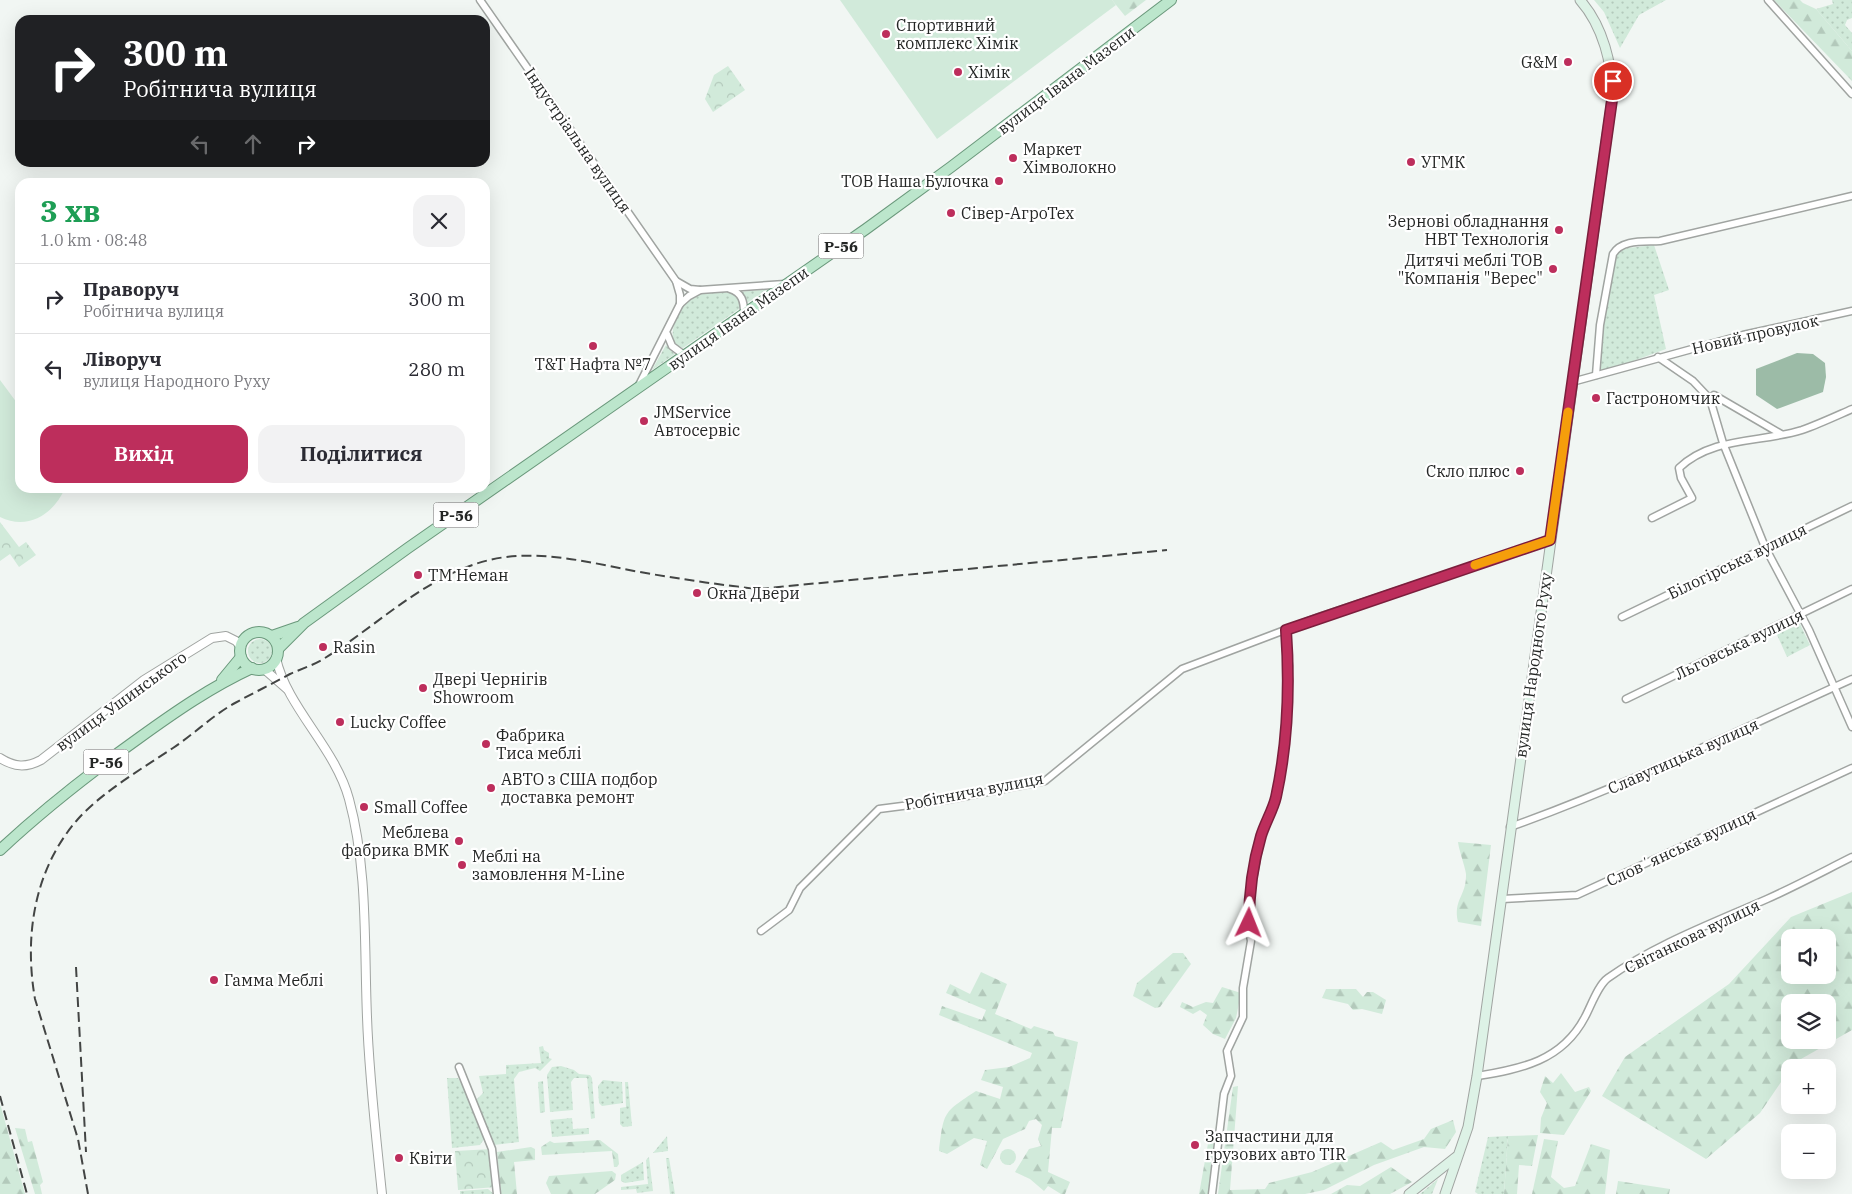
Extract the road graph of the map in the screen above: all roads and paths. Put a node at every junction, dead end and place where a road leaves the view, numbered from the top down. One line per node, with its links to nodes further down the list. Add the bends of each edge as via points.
1 (480, 0): 7 (street, Індустріальна вулиця)
2 (1171, 0): 8 (main road, вулиця Івана Мазепи / Р-56, via 952,167)
3 (1580, 0): 18 (main road, вулиця Народного Руху, via 1599,30 1613,81)
4 (1768, 0): 5 (street)
5 (1852, 94)
6 (1852, 196): 17 (street, via 1660,241 1617,247 1600,325)
7 (676, 281): 10 (street, via 690,289); 11 (street, Індустріальна вулиця)
8 (786, 284): 9 (street); 13 (main road, вулиця Івана Мазепи / Р-56)
9 (727, 288): 10 (street); 13 (street, via 740,296 744,302)
10 (700, 290): 11 (street)
11 (680, 304): 14 (street)
12 (1852, 311): 16 (street, Новий провулок)
13 (744, 313): 15 (main road, вулиця Івана Мазепи / Р-56)
14 (667, 334): 15 (street, via 672,346); 19 (street)
15 (684, 355): 19 (main road, вулиця Івана Мазепи / Р-56)
16 (1658, 357): 17 (street, Новий провулок); 20 (street, via 1693,381)
17 (1596, 375): 18 (street, Новий провулок)
18 (1572, 382): 28 (main road, вулиця Народного Руху)
19 (638, 387): 24 (main road, вулиця Івана Мазепи / Р-56)
20 (1710, 399): 22 (street, via 1714,395); 23 (street)
21 (1852, 409): 22 (street, via 1802,430)
22 (1781, 434): 23 (street)
23 (1723, 444): 27 (street, via 1679,468 1692,498); 29 (street)
24 (490, 491)
25 (487, 493): 33 (main road, вулиця Івана Мазепи / Р-56)
26 (1852, 506): 29 (street, Білогірська вулиця)
27 (1652, 518)
28 (1550, 540): 34 (street, Робітнича вулиця); 48 (main road, вулиця Народного Руху)
29 (1765, 547): 31 (street); 32 (street, Білогірська вулиця)
30 (1852, 589): 31 (street, Льговська вулиця)
31 (1800, 613): 42 (street); 44 (street, Льговська вулиця)
32 (1622, 617)
33 (298, 627): 35 (main road, вулиця Івана Мазепи / Р-56); 37 (main road, вулиця Івана Мазепи / Р-56)
34 (1286, 630): 52 (street, Робітнича вулиця, via 1182,669 1045,781 879,809 800,888 789,910); 58 (street, via 1286,747 1276,799 1261,836 1249,900 1251,941 1243,988 1243,1017 1227,1051 1231,1076 1224,1094)
35 (272, 636): 36 (main road, вулиця Івана Мазепи / Р-56, via 254,633 246,638); 37 (main road)
36 (241, 652): 38 (main road, via 244,663); 41 (main road, вулиця Івана Мазепи / Р-56); 46 (street, вулиця Ушинського, via 236,641 226,636 212,638 144,680 40,760 14,766)
37 (277, 654): 39 (main road, вулиця Івана Мазепи / Р-56, via 272,665); 43 (street)
38 (252, 668): 39 (main road, вулиця Івана Мазепи / Р-56); 41 (main road, вулиця Івана Мазепи / Р-56)
39 (264, 668): 43 (street)
40 (1852, 679): 42 (street, Славутицька вулиця)
41 (220, 683): 49 (main road, вулиця Івана Мазепи / Р-56, via 69,789)
42 (1834, 687): 45 (street); 48 (street, Славутицька вулиця, via 1582,801)
43 (289, 691): 56 (street, via 336,769 348,797 359,846 368,1030)
44 (1626, 699)
45 (1852, 727)
46 (0, 758)
47 (1852, 768): 51 (street, Словʼянська вулиця, via 1577,895)
48 (1510, 827): 51 (main road, вулиця Народного Руху)
49 (0, 850)
50 (1852, 857): 54 (street, Світанкова вулиця, via 1648,954 1605,979 1582,1024 1549,1056 1520,1068)
51 (1502, 899): 54 (main road, вулиця Народного Руху)
52 (761, 931)
53 (459, 1067): 57 (street, via 492,1149)
54 (1477, 1076): 55 (main road, вулиця Народного Руху, via 1468,1127)
55 (1456, 1157): 59 (main road); 60 (main road, вулиця Народного Руху)
56 (382, 1194)
57 (497, 1194)
58 (1212, 1194)
59 (1409, 1194)
60 (1446, 1194)

